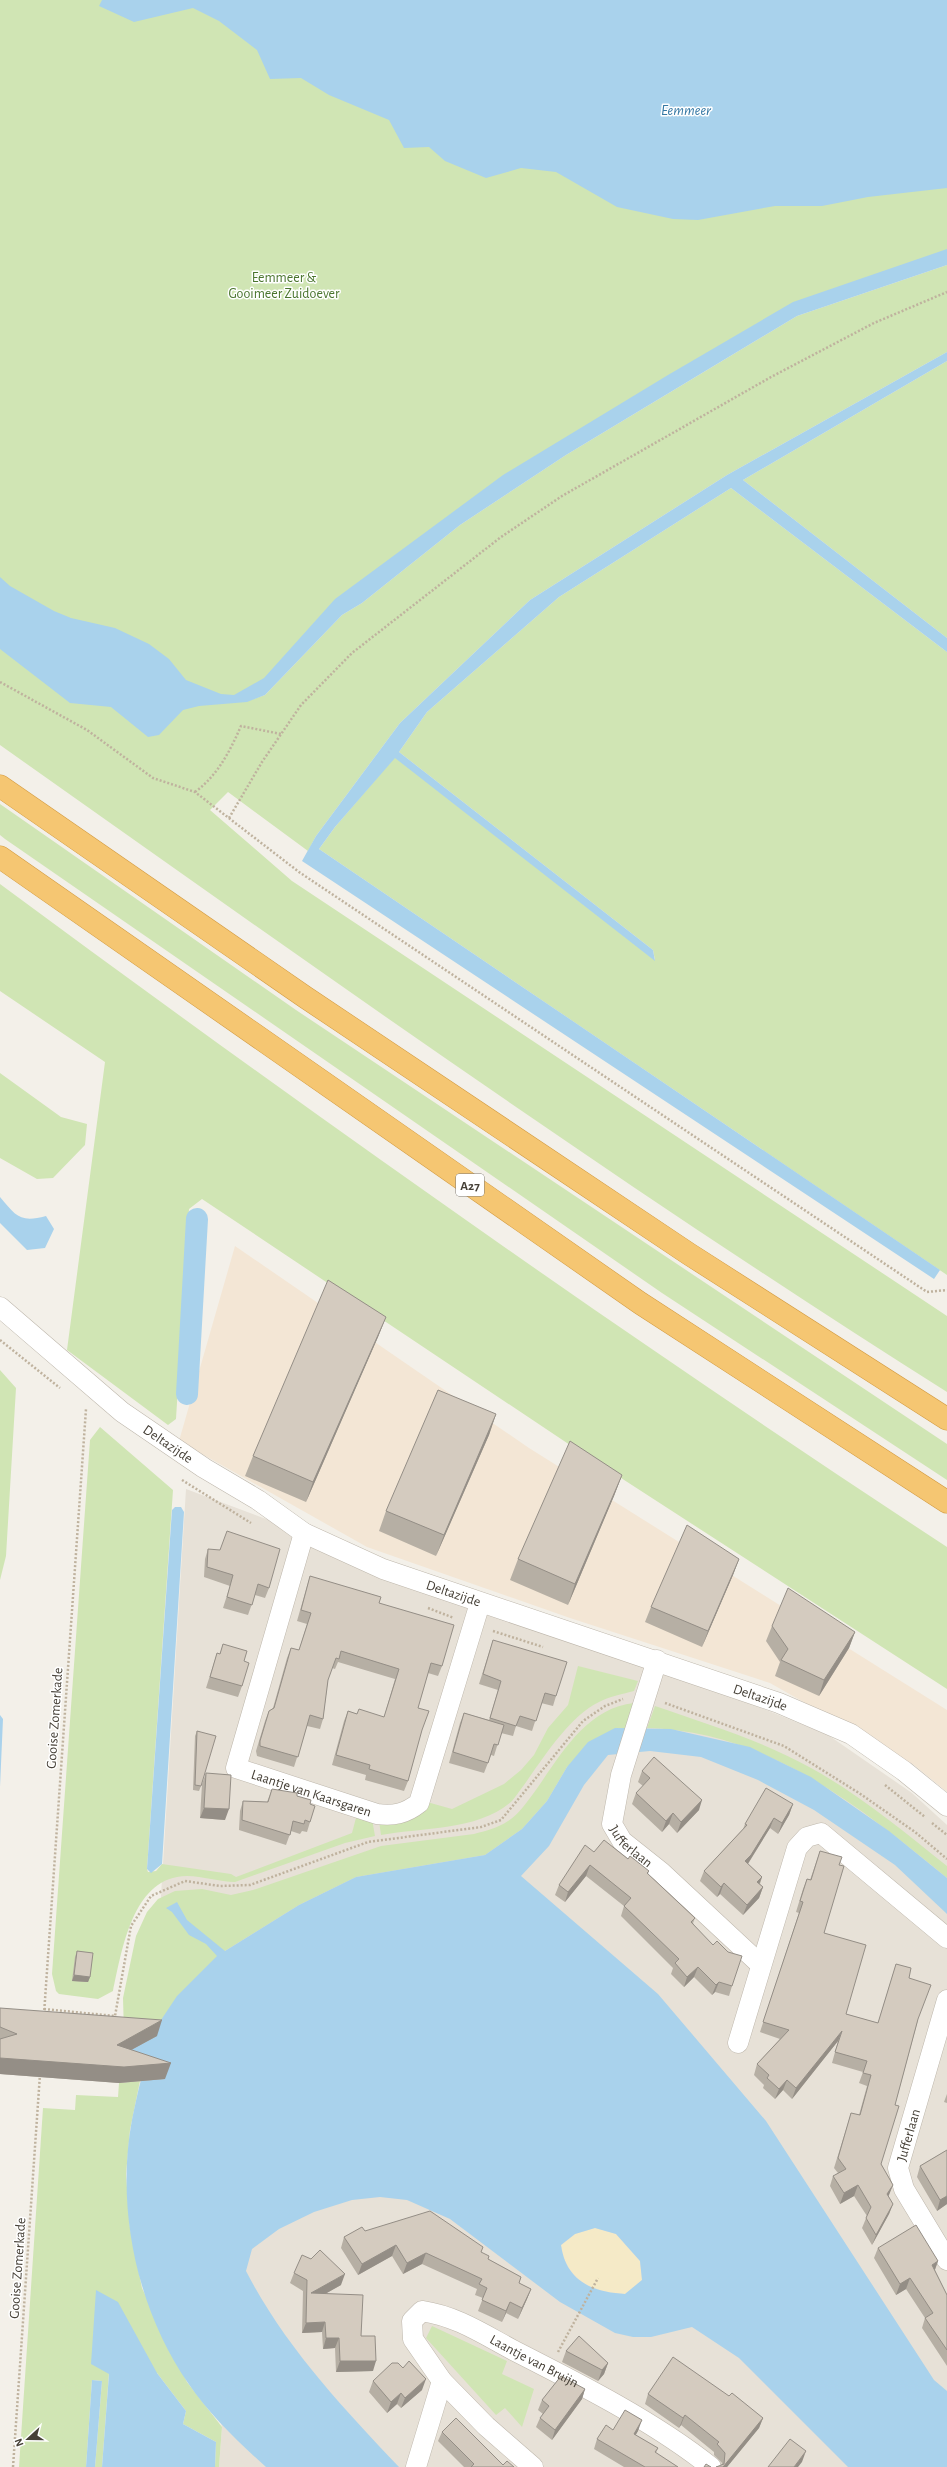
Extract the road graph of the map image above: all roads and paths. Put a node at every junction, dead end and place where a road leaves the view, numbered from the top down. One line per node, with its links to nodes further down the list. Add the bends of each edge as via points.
1 (947, 292): 3 (path, via 874,323 771,377 562,496 519,524 352,653 301,705)
2 (0, 682): 5 (path, via 87,730 153,778)
3 (281, 734): 5 (path, via 241,726 210,781); 6 (path)
4 (0, 786): 13 (highway, via 662,1237)
5 (195, 792): 6 (path)
6 (229, 818): 8 (path, via 300,872 927,1292)
7 (0, 857): 14 (highway, A27, via 640,1303)
8 (947, 1290)
9 (0, 1307): 15 (street, Deltazijde, via 122,1412 204,1468 258,1500)
10 (0, 1340): 11 (path)
11 (62, 1390)
12 (80, 1404): 26 (path, Gooise Zomerkade, via 86,1408)
13 (947, 1419)
14 (947, 1502)
15 (304, 1533): 16 (street, Deltazijde, via 383,1569); 16 (street, Laantje van Kaarsgaren, via 236,1768 377,1814 391,1816 412,1808 419,1803)
16 (480, 1603): 17 (street, Deltazijde)
17 (657, 1660): 18 (street, Jufferlaan); 20 (street, Deltazijde, via 779,1703 851,1734 904,1771)
18 (643, 1705): 22 (path, via 784,1746 865,1797 915,1832); 24 (street, Jufferlaan, via 621,1775 612,1824 622,1841 661,1872); 26 (path, via 624,1699 605,1706 583,1721 501,1820 481,1827 368,1842 250,1885 220,1886 185,1881 151,1896 131,1926 115,2016)
19 (881, 1782): 21 (path)
20 (947, 1806)
21 (947, 1835)
22 (947, 1859)
23 (947, 1938): 24 (street, via 821,1833 807,1836 797,1848)
24 (761, 1965): 28 (street)
25 (947, 2000): 30 (street, Jufferlaan, via 898,2168 904,2189)
26 (44, 2009): 27 (path, Gooise Zomerkade)
27 (44, 2019)
28 (738, 2043)
29 (34, 2070): 34 (path, Gooise Zomerkade, via 40,2071 40,2087)
30 (947, 2260)
31 (598, 2278): 32 (path)
32 (548, 2368): 33 (street, Laantje van Bruijn, via 444,2314 422,2311 412,2321 413,2339); 37 (street, Laantje van Bruijn, via 682,2444)
33 (442, 2381): 35 (street); 36 (street, Laantje van Bruijn, via 486,2426)
34 (13, 2467)
35 (416, 2467)
36 (533, 2467)
37 (711, 2467)

